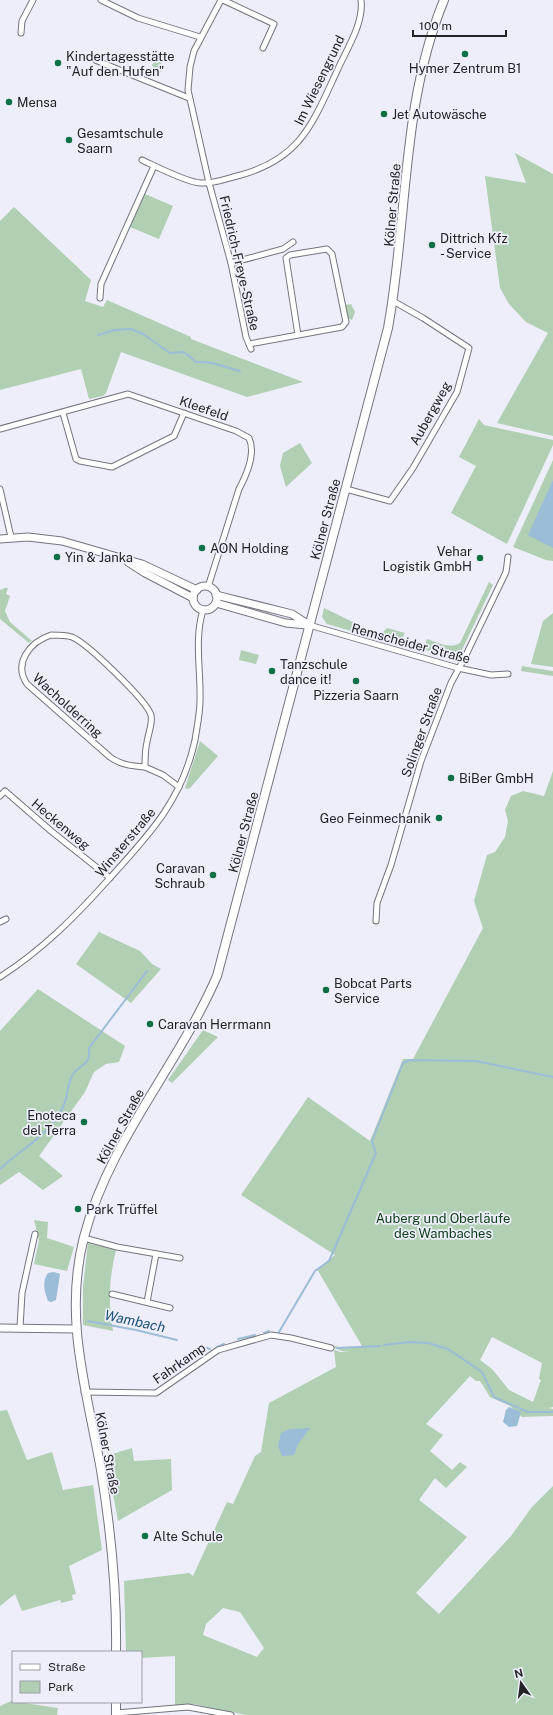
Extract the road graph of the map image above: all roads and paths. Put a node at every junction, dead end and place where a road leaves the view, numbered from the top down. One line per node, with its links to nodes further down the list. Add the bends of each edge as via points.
1 (33, 0): 6 (street, via 22,21)
2 (101, 0): 7 (street, via 138,18)
3 (222, 0): 7 (street, Friedrich-Freye-Straße); 8 (street, Friedrich-Freye-Straße, via 274,24)
4 (361, 0): 13 (street, Im Wiesengrund, via 360,17 352,39 314,121 302,138 289,152 263,168)
5 (444, 0): 17 (main road, Kölner Straße, via 432,31 416,92)
6 (21, 32)
7 (200, 37): 10 (street, Friedrich-Freye-Straße, via 190,67)
8 (264, 48)
9 (95, 60): 10 (street)
10 (189, 98): 13 (street, Friedrich-Freye-Straße)
11 (142, 160): 12 (street, Friedrich-Freye-Straße)
12 (154, 166): 13 (street, Friedrich-Freye-Straße, via 194,182); 16 (street, via 101,284)
13 (209, 183): 15 (street, Friedrich-Freye-Straße)
14 (293, 242): 15 (street, via 283,249)
15 (231, 263): 18 (street, Friedrich-Freye-Straße, via 250,346)
16 (100, 298)
17 (393, 301): 23 (main road, Kölner Straße); 23 (street, Aubergweg, via 469,348 457,392 413,468 390,501)
18 (298, 335): 18 (street, via 342,327 346,322 332,254 327,249 290,255 286,258)
19 (63, 412): 20 (street, Kleefeld, via 130,394); 20 (street, via 76,459 109,468 174,436); 21 (street, Kleefeld)
20 (184, 413): 28 (street, Kleefeld, via 236,431 249,438 251,442 246,476 239,489)
21 (0, 429)
22 (0, 489): 24 (street)
23 (346, 489): 34 (main road, Kölner Straße)
24 (12, 537): 25 (street); 27 (street, via 62,541)
25 (0, 539)
26 (508, 557): 35 (street, Solinger Straße, via 506,572)
27 (123, 559): 29 (street, via 142,564); 31 (street)
28 (208, 586): 29 (street); 30 (street)
29 (196, 590): 31 (street)
30 (216, 595): 32 (street); 34 (street, via 292,614)
31 (193, 598): 33 (street, via 196,606)
32 (216, 603): 33 (street, via 211,609); 34 (street, via 286,623)
33 (203, 610): 38 (street, Winsterstraße, via 198,642 199,710 190,759)
34 (310, 625): 35 (street, Remscheider Straße); 46 (main road, Kölner Straße, via 217,976 198,1018 113,1161 98,1192)
35 (458, 668): 36 (street, Remscheider Straße, via 491,675); 42 (street, Solinger Straße, via 421,761 391,865 377,902)
36 (508, 674)
37 (145, 767): 37 (street, Wacholderring, via 146,743 151,720 145,705 118,676 72,637 51,635 33,644 21,663 26,684 118,763); 38 (street, Wacholderring, via 163,775)
38 (179, 788): 40 (street, Winsterstraße, via 155,828)
39 (0, 796): 40 (street, Heckenweg, via 5,791)
40 (110, 878): 44 (street, Winsterstraße, via 51,940)
41 (6, 919): 43 (street)
42 (376, 921)
43 (0, 922)
44 (0, 977)
45 (35, 1234): 53 (street, via 22,1293)
46 (84, 1238): 47 (street); 54 (main road, Kölner Straße, via 76,1285)
47 (156, 1254): 48 (street); 50 (street)
48 (180, 1258)
49 (112, 1294): 50 (street)
50 (147, 1302): 51 (street)
51 (170, 1308)
52 (0, 1328): 53 (street)
53 (20, 1328): 54 (street)
54 (76, 1328): 56 (main road, Kölner Straße)
55 (331, 1348): 56 (street, Fahrkamp, via 271,1335 218,1350 156,1393)
56 (84, 1392): 57 (main road, Kölner Straße, via 101,1470 111,1539 115,1582)
57 (116, 1651)
58 (116, 1703): 59 (main road)
59 (116, 1714): 60 (street, via 188,1707)
60 (231, 1715)

